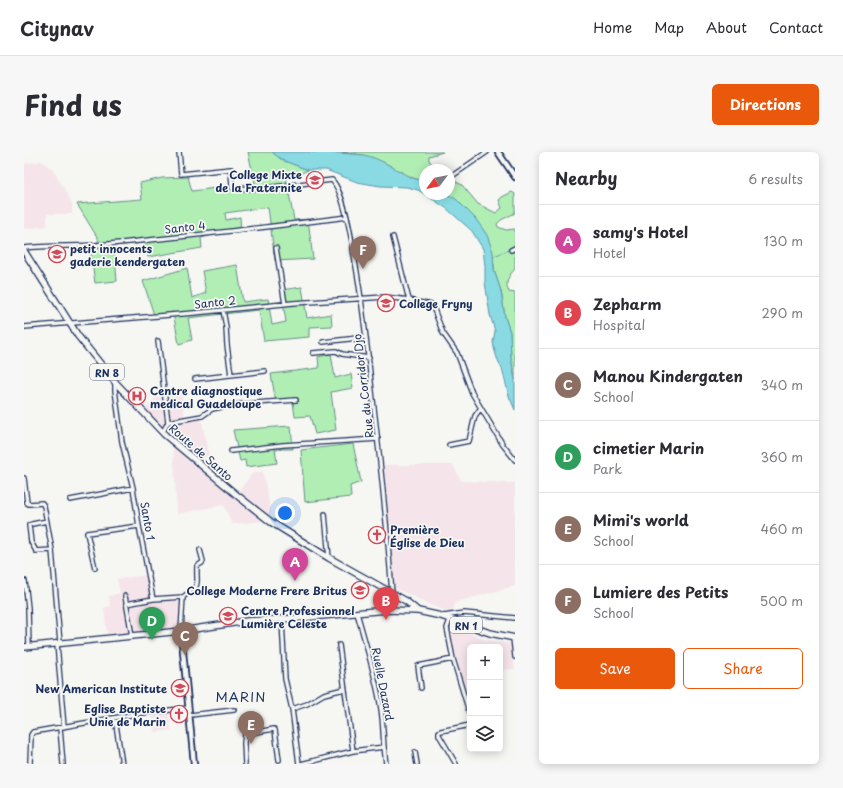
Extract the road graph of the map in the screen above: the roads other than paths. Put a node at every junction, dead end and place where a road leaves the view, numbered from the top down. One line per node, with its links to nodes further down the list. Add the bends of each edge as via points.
1 (179, 152): 6 (street, Rue du Corridor Djo, via 181,174 231,169 232,188 265,189 332,180 338,189)
2 (487, 152): 4 (street)
3 (498, 152): 5 (main road)
4 (455, 174)
5 (515, 177)
6 (347, 217): 9 (street, Santo 4, via 191,236); 10 (street, Rue du Corridor Djo)
7 (393, 237): 11 (street)
8 (276, 248): 12 (street)
9 (24, 249): 14 (main road, Route de Santo / RN 8)
10 (362, 299): 11 (street, Santo 2, via 385,297); 12 (street, Santo 2); 16 (street, Rue du Corridor Djo)
11 (409, 300): 26 (street, Santo 2, via 432,306 443,333 457,353 470,390)
12 (284, 304): 13 (street, Santo 2)
13 (223, 310): 14 (street, Santo 2); 22 (street)
14 (70, 323): 15 (street, Santo 2); 24 (main road, Route de Santo / RN 8)
15 (24, 327)
16 (366, 336): 18 (street); 20 (street, Rue du Corridor Djo)
17 (158, 341): 27 (street)
18 (323, 342)
19 (314, 353): 20 (street, via 336,351)
20 (368, 358): 29 (street, Rue du Corridor Djo)
21 (265, 371): 22 (street)
22 (231, 375): 23 (street)
23 (194, 379)
24 (115, 382): 28 (main road, Route de Santo / RN 8); 34 (street, Santo 1, via 122,442)
25 (296, 400): 27 (street, via 231,405 212,409 202,416)
26 (480, 409): 30 (street, via 475,416 469,441); 32 (street)
27 (168, 422): 28 (street)
28 (162, 432): 41 (main road, Route de Santo / RN 8, via 271,522)
29 (378, 438): 31 (street); 44 (street, Rue du Corridor Djo)
30 (449, 445)
31 (232, 451)
32 (515, 460)
33 (24, 478): 37 (street, via 27,503 42,503)
34 (133, 488): 35 (street); 38 (street, Santo 1)
35 (70, 500)
36 (325, 514): 41 (street)
37 (47, 521): 39 (street); 39 (street, via 30,524 31,542 36,551)
38 (139, 526): 42 (street, via 87,533); 47 (street, Santo 1)
39 (52, 550): 58 (street)
40 (200, 550): 46 (street, via 203,561 197,566 198,582 195,588)
41 (329, 558): 44 (main road, Route de Santo / RN 8)
42 (95, 568)
43 (24, 581): 60 (street, via 28,608)
44 (392, 593): 49 (main road, Route de Santo / RN 8, via 411,604)
45 (125, 596): 48 (street)
46 (183, 597): 47 (street); 55 (street)
47 (152, 599): 48 (street)
48 (126, 604): 56 (street)
49 (418, 612): 50 (main road, RN 1, via 387,610); 51 (main road, RN 1)
50 (357, 613): 53 (main road, RN 1); 73 (street, Ruelle Dazard, via 376,685)
51 (441, 616): 52 (street, via 464,613); 54 (main road, RN 1)
52 (515, 618)
53 (282, 620): 55 (main road, RN 1); 67 (street, via 285,679)
54 (450, 620): 57 (main road, RN 1); 62 (street, via 447,628)
55 (181, 631): 56 (main road, RN 1); 66 (main road)
56 (132, 636): 58 (main road, RN 1)
57 (514, 638): 61 (street)
58 (58, 644): 60 (main road, RN 1); 72 (street)
59 (340, 645): 64 (street)
60 (27, 647)
61 (515, 657)
62 (454, 659): 63 (street, via 418,666); 65 (street)
63 (421, 688)
64 (344, 689): 67 (street, via 324,694 307,704); 74 (street)
65 (467, 704)
66 (189, 708): 69 (main road); 70 (street)
67 (292, 708): 82 (street)
68 (234, 710): 69 (street)
69 (190, 715): 80 (main road)
70 (115, 718): 72 (street); 79 (street)
71 (467, 726): 85 (street, via 441,731 439,735)
72 (62, 727): 77 (street, via 33,732); 78 (street)
73 (384, 747): 74 (street); 83 (street, Ruelle Dazard)
74 (353, 751): 82 (street)
75 (415, 752): 84 (street)
76 (279, 760): 81 (street, via 275,730 269,729 245,734)
77 (30, 764)
78 (63, 764)
79 (122, 764)
80 (194, 764)
81 (245, 764)
82 (300, 764)
83 (386, 764)
84 (417, 764)
85 (456, 764)

